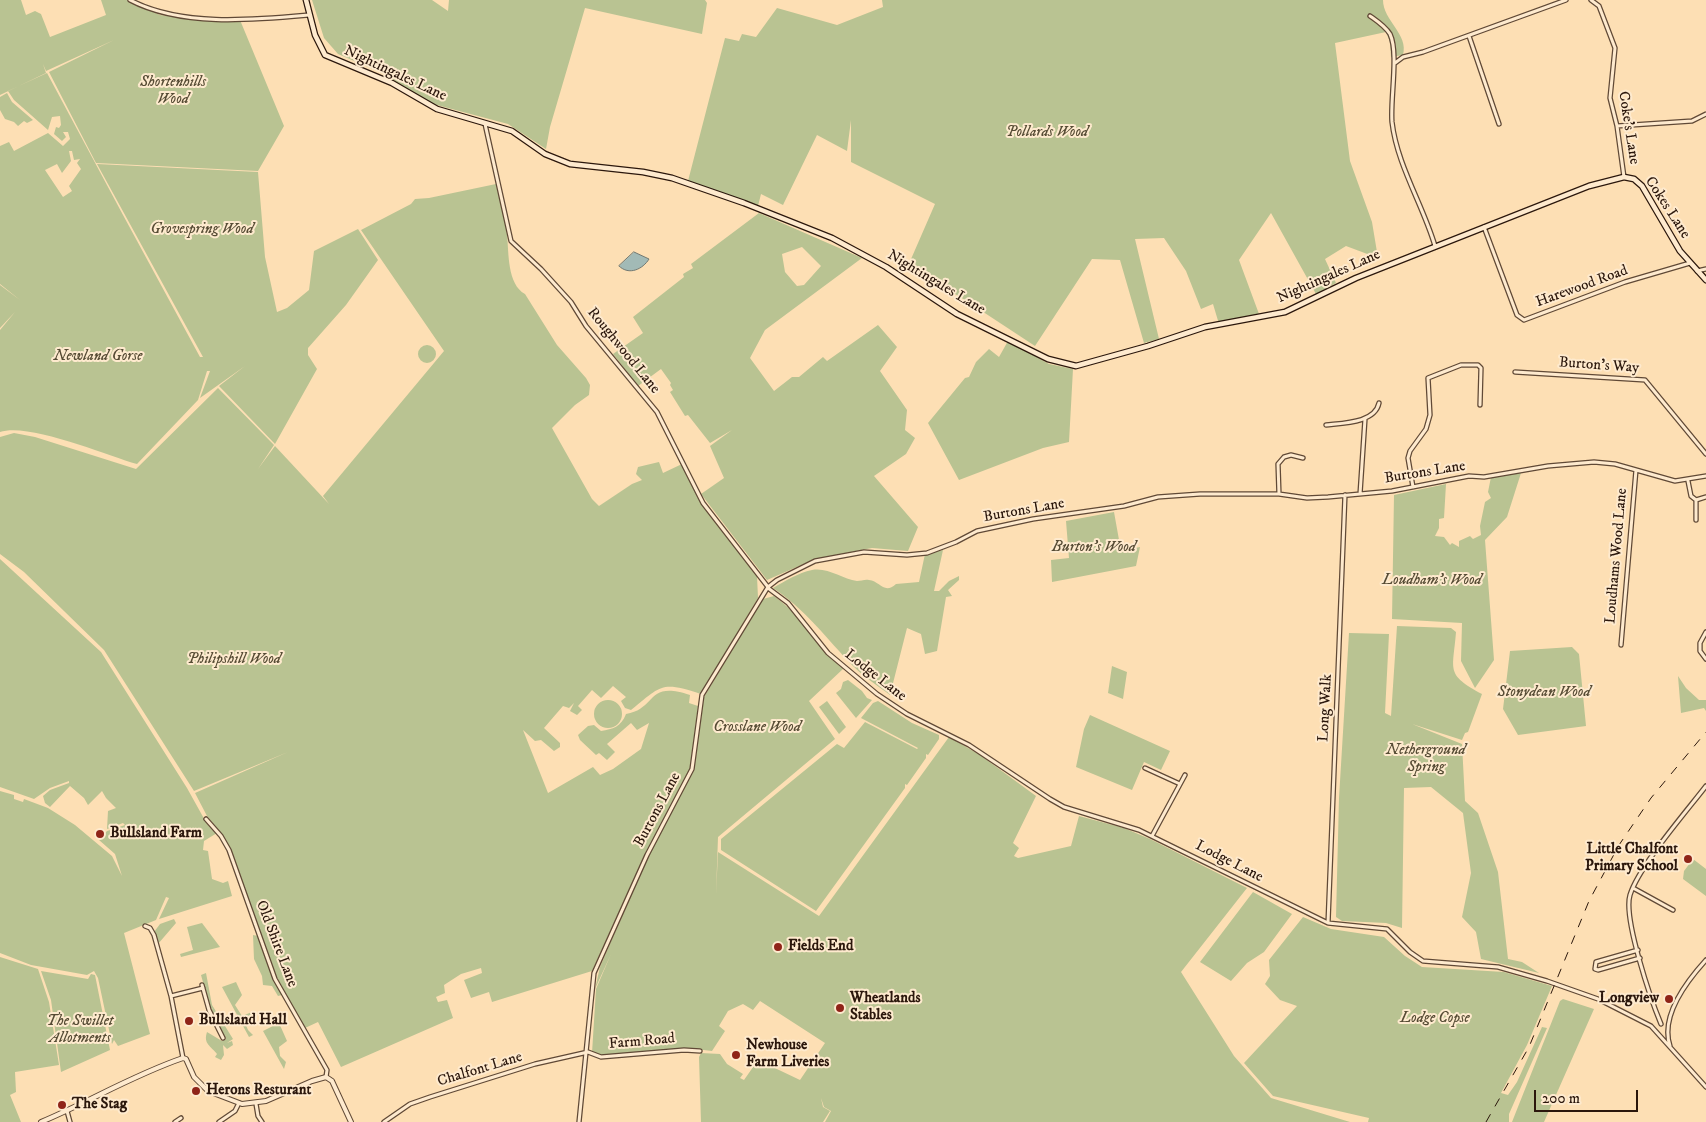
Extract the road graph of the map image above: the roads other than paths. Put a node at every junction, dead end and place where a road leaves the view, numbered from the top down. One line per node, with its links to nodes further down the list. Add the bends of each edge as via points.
1 (130, 0): 5 (street, via 161,14 191,17)
2 (306, 0): 5 (main road, Nightingales Lane)
3 (1566, 0): 7 (street)
4 (1591, 0): 12 (street, Coke's Lane, via 1599,6 1615,48 1610,98)
5 (309, 15): 10 (main road, Nightingales Lane, via 325,56 392,83 437,109)
6 (1370, 16): 8 (street, via 1390,35)
7 (1469, 36): 8 (street); 11 (street)
8 (1395, 62): 15 (street, via 1392,89 1394,132)
9 (1706, 114): 12 (street, via 1692,120)
10 (485, 123): 15 (main road, Nightingales Lane, via 512,131 545,154 570,164 672,178 832,238 886,267 957,314 1048,359 1076,366 1205,326 1286,312 1356,278); 37 (street, Roughwood Lane, via 511,241 571,302 586,326 657,412 704,503)
11 (1499, 124)
12 (1616, 126): 13 (street, Coke's Lane)
13 (1624, 177): 14 (main road, Nightingales Lane, via 1589,186); 16 (main road, Cokes Lane, via 1634,179 1642,186)
14 (1484, 226): 15 (main road, Nightingales Lane); 16 (street, Harewood Road, via 1517,315 1524,320 1625,282)
15 (1435, 246)
16 (1690, 263): 18 (main road, Cokes Lane)
17 (1706, 269): 18 (street)
18 (1697, 271): 19 (main road, Cokes Lane)
19 (1706, 280)
20 (1515, 372): 25 (street, Burton's Way, via 1645,380)
21 (1379, 403): 23 (street, via 1378,408)
22 (1480, 405): 30 (street, via 1481,368 1478,365 1461,365 1426,377 1430,415 1426,429 1408,458)
23 (1365, 419): 24 (street); 32 (street)
24 (1326, 426)
25 (1706, 454)
26 (1303, 458): 31 (street, via 1291,455 1278,464)
27 (1636, 470): 29 (street, Burtons Lane, via 1666,480); 30 (street, Burtons Lane, via 1615,464 1576,462); 39 (street, Loudhams Wood Lane)
28 (1706, 476): 29 (street, Burtons Lane)
29 (1688, 480): 35 (street, via 1691,496)
30 (1413, 487): 32 (street, Burtons Lane)
31 (1279, 494): 33 (street, Burtons Lane, via 1307,498); 37 (street, Burtons Lane, via 1158,497 1113,508 1033,519 977,531 927,553 864,552 815,561)
32 (1360, 494): 33 (street, Burtons Lane)
33 (1346, 495): 49 (street, Long Walk)
34 (1706, 496): 35 (street)
35 (1696, 500): 36 (street)
36 (1696, 520)
37 (768, 588): 46 (street, Lodge Lane, via 788,603 828,653 906,714 969,745 1064,807 1127,824); 63 (street, Burtons Lane, via 702,695 692,769 647,855 594,974)
38 (1706, 632): 40 (street, via 1700,643 1700,651)
39 (1621, 645)
40 (1706, 659)
41 (1145, 768): 43 (street)
42 (1185, 775): 43 (street)
43 (1180, 784): 46 (street)
44 (1706, 786): 47 (street)
45 (206, 819): 65 (street, Old Shire Lane, via 222,836 229,850 272,972 327,1070)
46 (1152, 836): 49 (street, Lodge Lane)
47 (1633, 888): 48 (street); 51 (street, via 1628,907)
48 (1674, 910)
49 (1328, 923): 59 (street, Lodge Lane, via 1387,929 1423,961 1483,965 1518,972 1598,1000)
50 (144, 926): 56 (street, via 150,928 154,935)
51 (1638, 950): 52 (street); 54 (street)
52 (1640, 958): 55 (street); 58 (street)
53 (1706, 960): 57 (street, via 1686,984)
54 (1602, 961): 55 (street); 55 (street, via 1594,965 1598,970)
55 (1604, 969)
56 (171, 996): 60 (street, via 202,986); 64 (street)
57 (1667, 1021): 58 (street); 61 (street)
58 (1661, 1024): 59 (street)
59 (1652, 1026): 61 (street, Lodge Lane)
60 (221, 1037)
61 (1671, 1049): 66 (street, Lodge Lane)
62 (700, 1051): 63 (street, Farm Road, via 601,1057)
63 (588, 1052): 77 (street, Chalfont Lane, via 430,1096 410,1104); 78 (street, Burtons Lane)
64 (182, 1058): 67 (street, via 188,1062 197,1082 208,1091); 69 (street, via 106,1090)
65 (326, 1077): 68 (street); 76 (street, via 332,1082)
66 (1706, 1087)
67 (238, 1103): 68 (street); 74 (street, via 235,1111)
68 (256, 1104): 75 (street)
69 (67, 1112): 71 (street); 72 (street)
70 (181, 1118): 73 (street)
71 (41, 1122)
72 (70, 1122)
73 (175, 1122)
74 (220, 1122)
75 (262, 1122)
76 (351, 1122)
77 (384, 1122)
78 (579, 1122)

